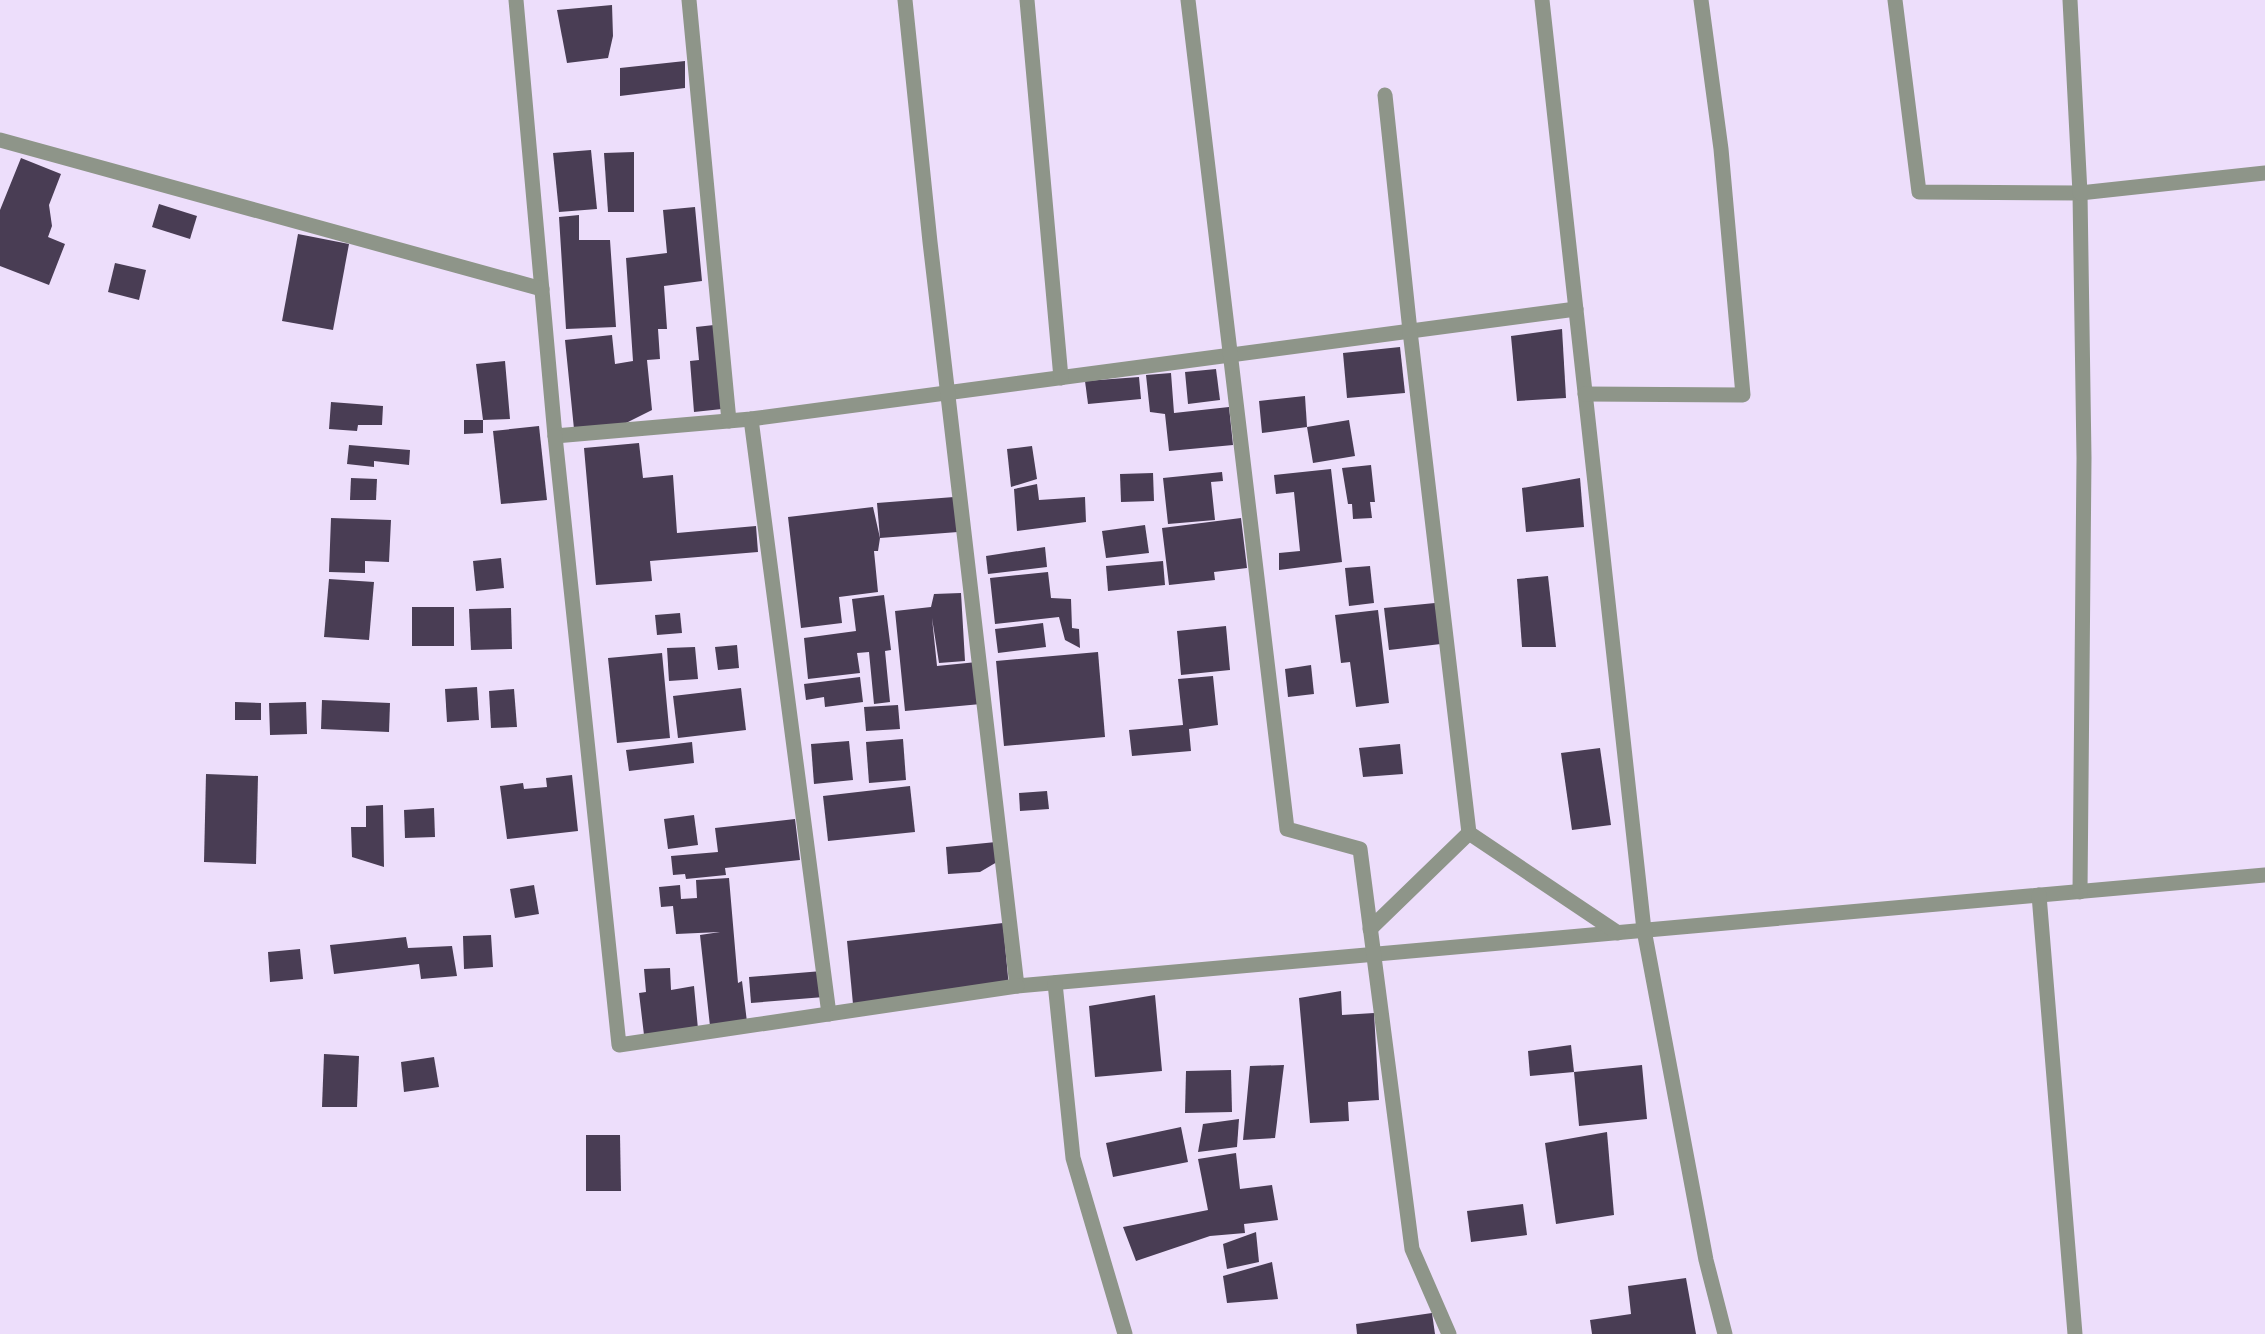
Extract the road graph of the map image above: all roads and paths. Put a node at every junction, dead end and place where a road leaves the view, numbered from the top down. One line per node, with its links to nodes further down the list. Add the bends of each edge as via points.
1 (516, 0): 14 (street)
2 (689, 0): 22 (street)
3 (905, 0): 19 (street)
4 (1027, 0): 18 (street)
5 (1188, 0): 17 (street)
6 (1542, 0): 15 (street)
7 (1701, 0): 20 (street, via 1721,149 1743,395)
8 (1895, 0): 13 (street, via 1919,192)
9 (2070, 0): 13 (street)
10 (1385, 95): 16 (street)
11 (0, 140): 14 (street)
12 (2265, 172): 13 (street)
13 (2080, 193): 26 (street, via 2084,470)
14 (542, 289): 23 (street)
15 (1576, 309): 16 (street); 20 (street)
16 (1410, 331): 17 (street); 24 (street)
17 (1229, 355): 18 (street); 28 (street, via 1287,829 1360,849)
18 (1060, 378): 19 (street)
19 (948, 393): 21 (street); 33 (street)
20 (1586, 394): 29 (street)
21 (751, 419): 22 (street); 34 (street)
22 (729, 421): 23 (street)
23 (555, 436): 34 (street, via 619,1045)
24 (1468, 833): 28 (street); 30 (street)
25 (2265, 875): 26 (street)
26 (2080, 891): 27 (street)
27 (2039, 895): 29 (street); 38 (street)
28 (1370, 929): 31 (street)
29 (1644, 930): 30 (street); 37 (street, via 1706,1260)
30 (1618, 933): 31 (street)
31 (1374, 955): 32 (street); 36 (street, via 1412,1250)
32 (1055, 983): 33 (street); 35 (street, via 1073,1158)
33 (1017, 987): 34 (street)
34 (829, 1014)
35 (1125, 1334)
36 (1449, 1334)
37 (1725, 1334)
38 (2075, 1334)

